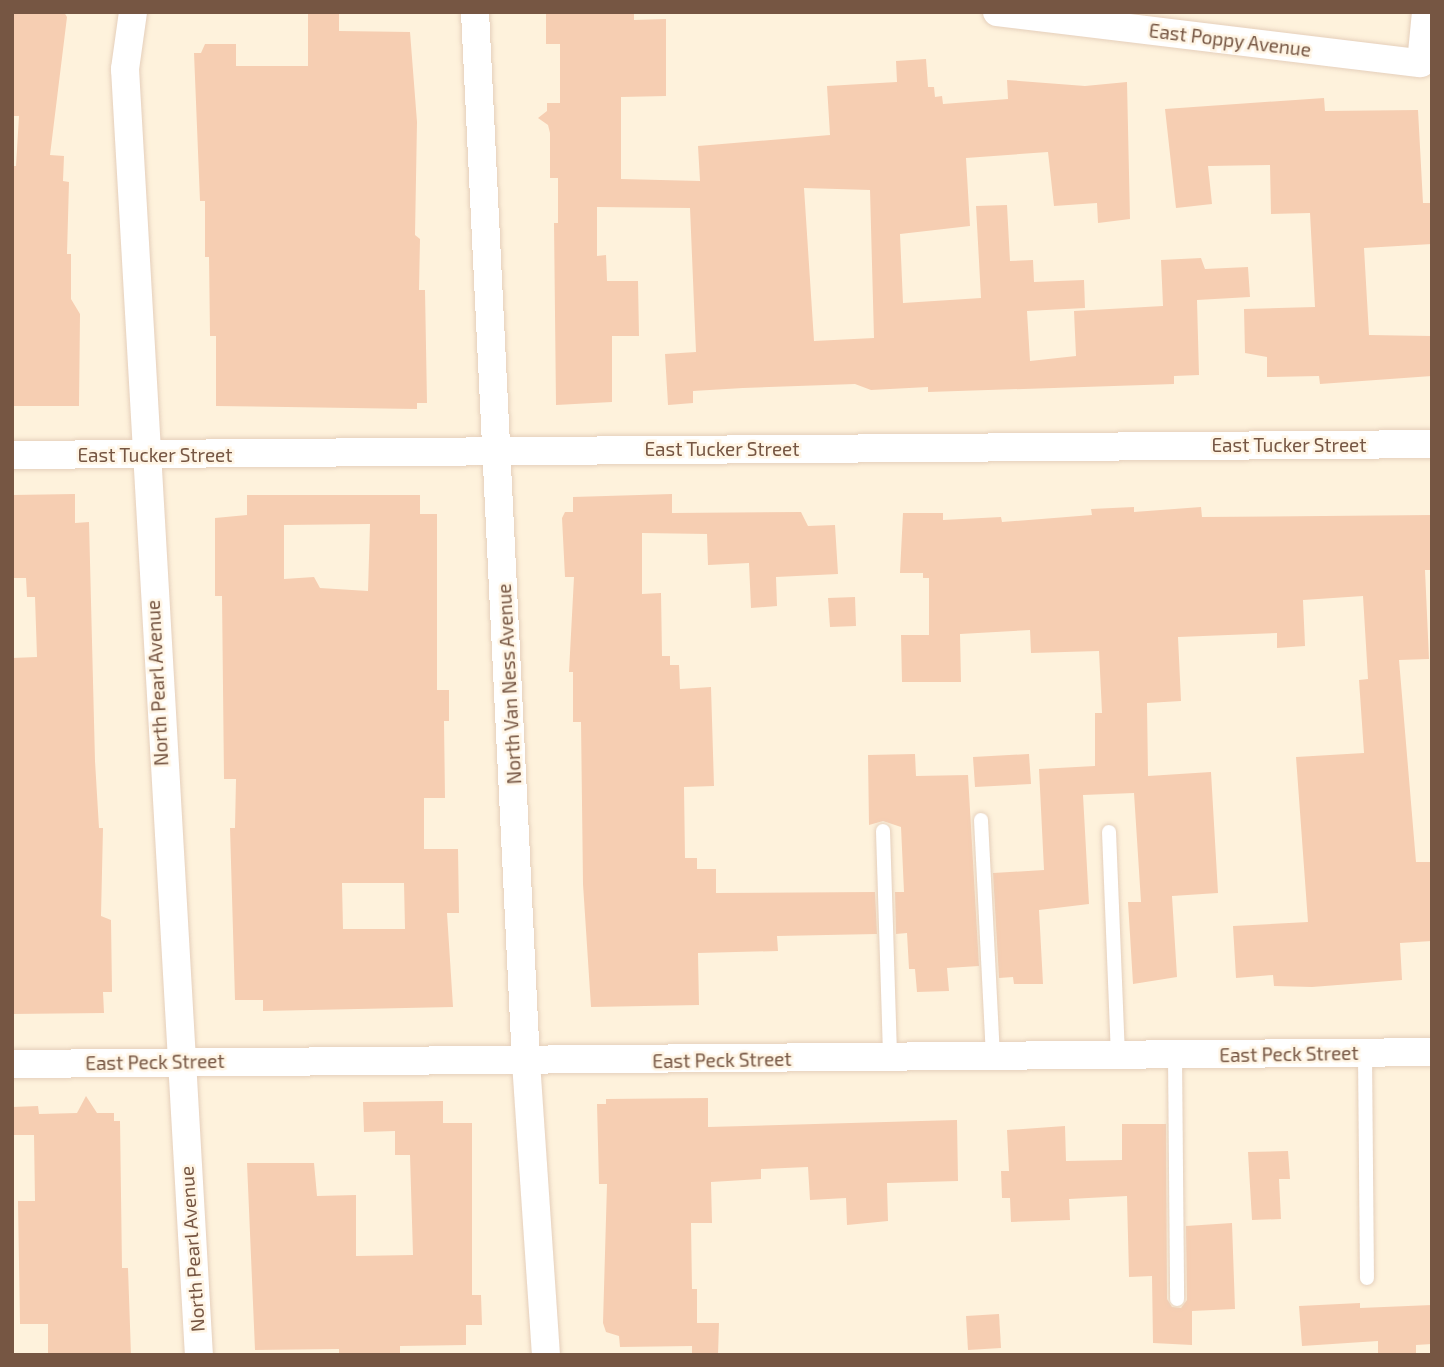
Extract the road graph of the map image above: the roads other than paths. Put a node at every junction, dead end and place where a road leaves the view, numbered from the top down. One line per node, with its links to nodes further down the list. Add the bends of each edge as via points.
1 (133, 12): 8 (street, North Pearl Avenue, via 125,69)
2 (475, 12): 6 (street, North Van Ness Avenue)
3 (997, 12): 4 (street, East Poppy Avenue, via 1421,64)
4 (1426, 12)
5 (1432, 444): 6 (street, East Tucker Street)
6 (499, 451): 8 (street, East Tucker Street); 19 (street, North Van Ness Avenue)
7 (12, 455): 8 (street, East Tucker Street)
8 (144, 456): 18 (street, North Pearl Avenue)
9 (981, 820): 16 (lane)
10 (883, 831): 17 (lane)
11 (1109, 832): 14 (lane)
12 (1432, 1052): 13 (street, East Peck Street)
13 (1364, 1053): 15 (street, East Peck Street); 21 (lane)
14 (1118, 1055): 15 (street, East Peck Street); 16 (street, East Peck Street)
15 (1175, 1055): 22 (lane)
16 (993, 1057): 17 (street, East Peck Street)
17 (890, 1058): 19 (street, East Peck Street)
18 (179, 1062): 19 (street, East Peck Street); 20 (street, East Peck Street); 23 (street, North Pearl Avenue)
19 (526, 1062): 24 (street, North Van Ness Avenue)
20 (12, 1064)
21 (1367, 1278)
22 (1177, 1299)
23 (199, 1355)
24 (546, 1355)

